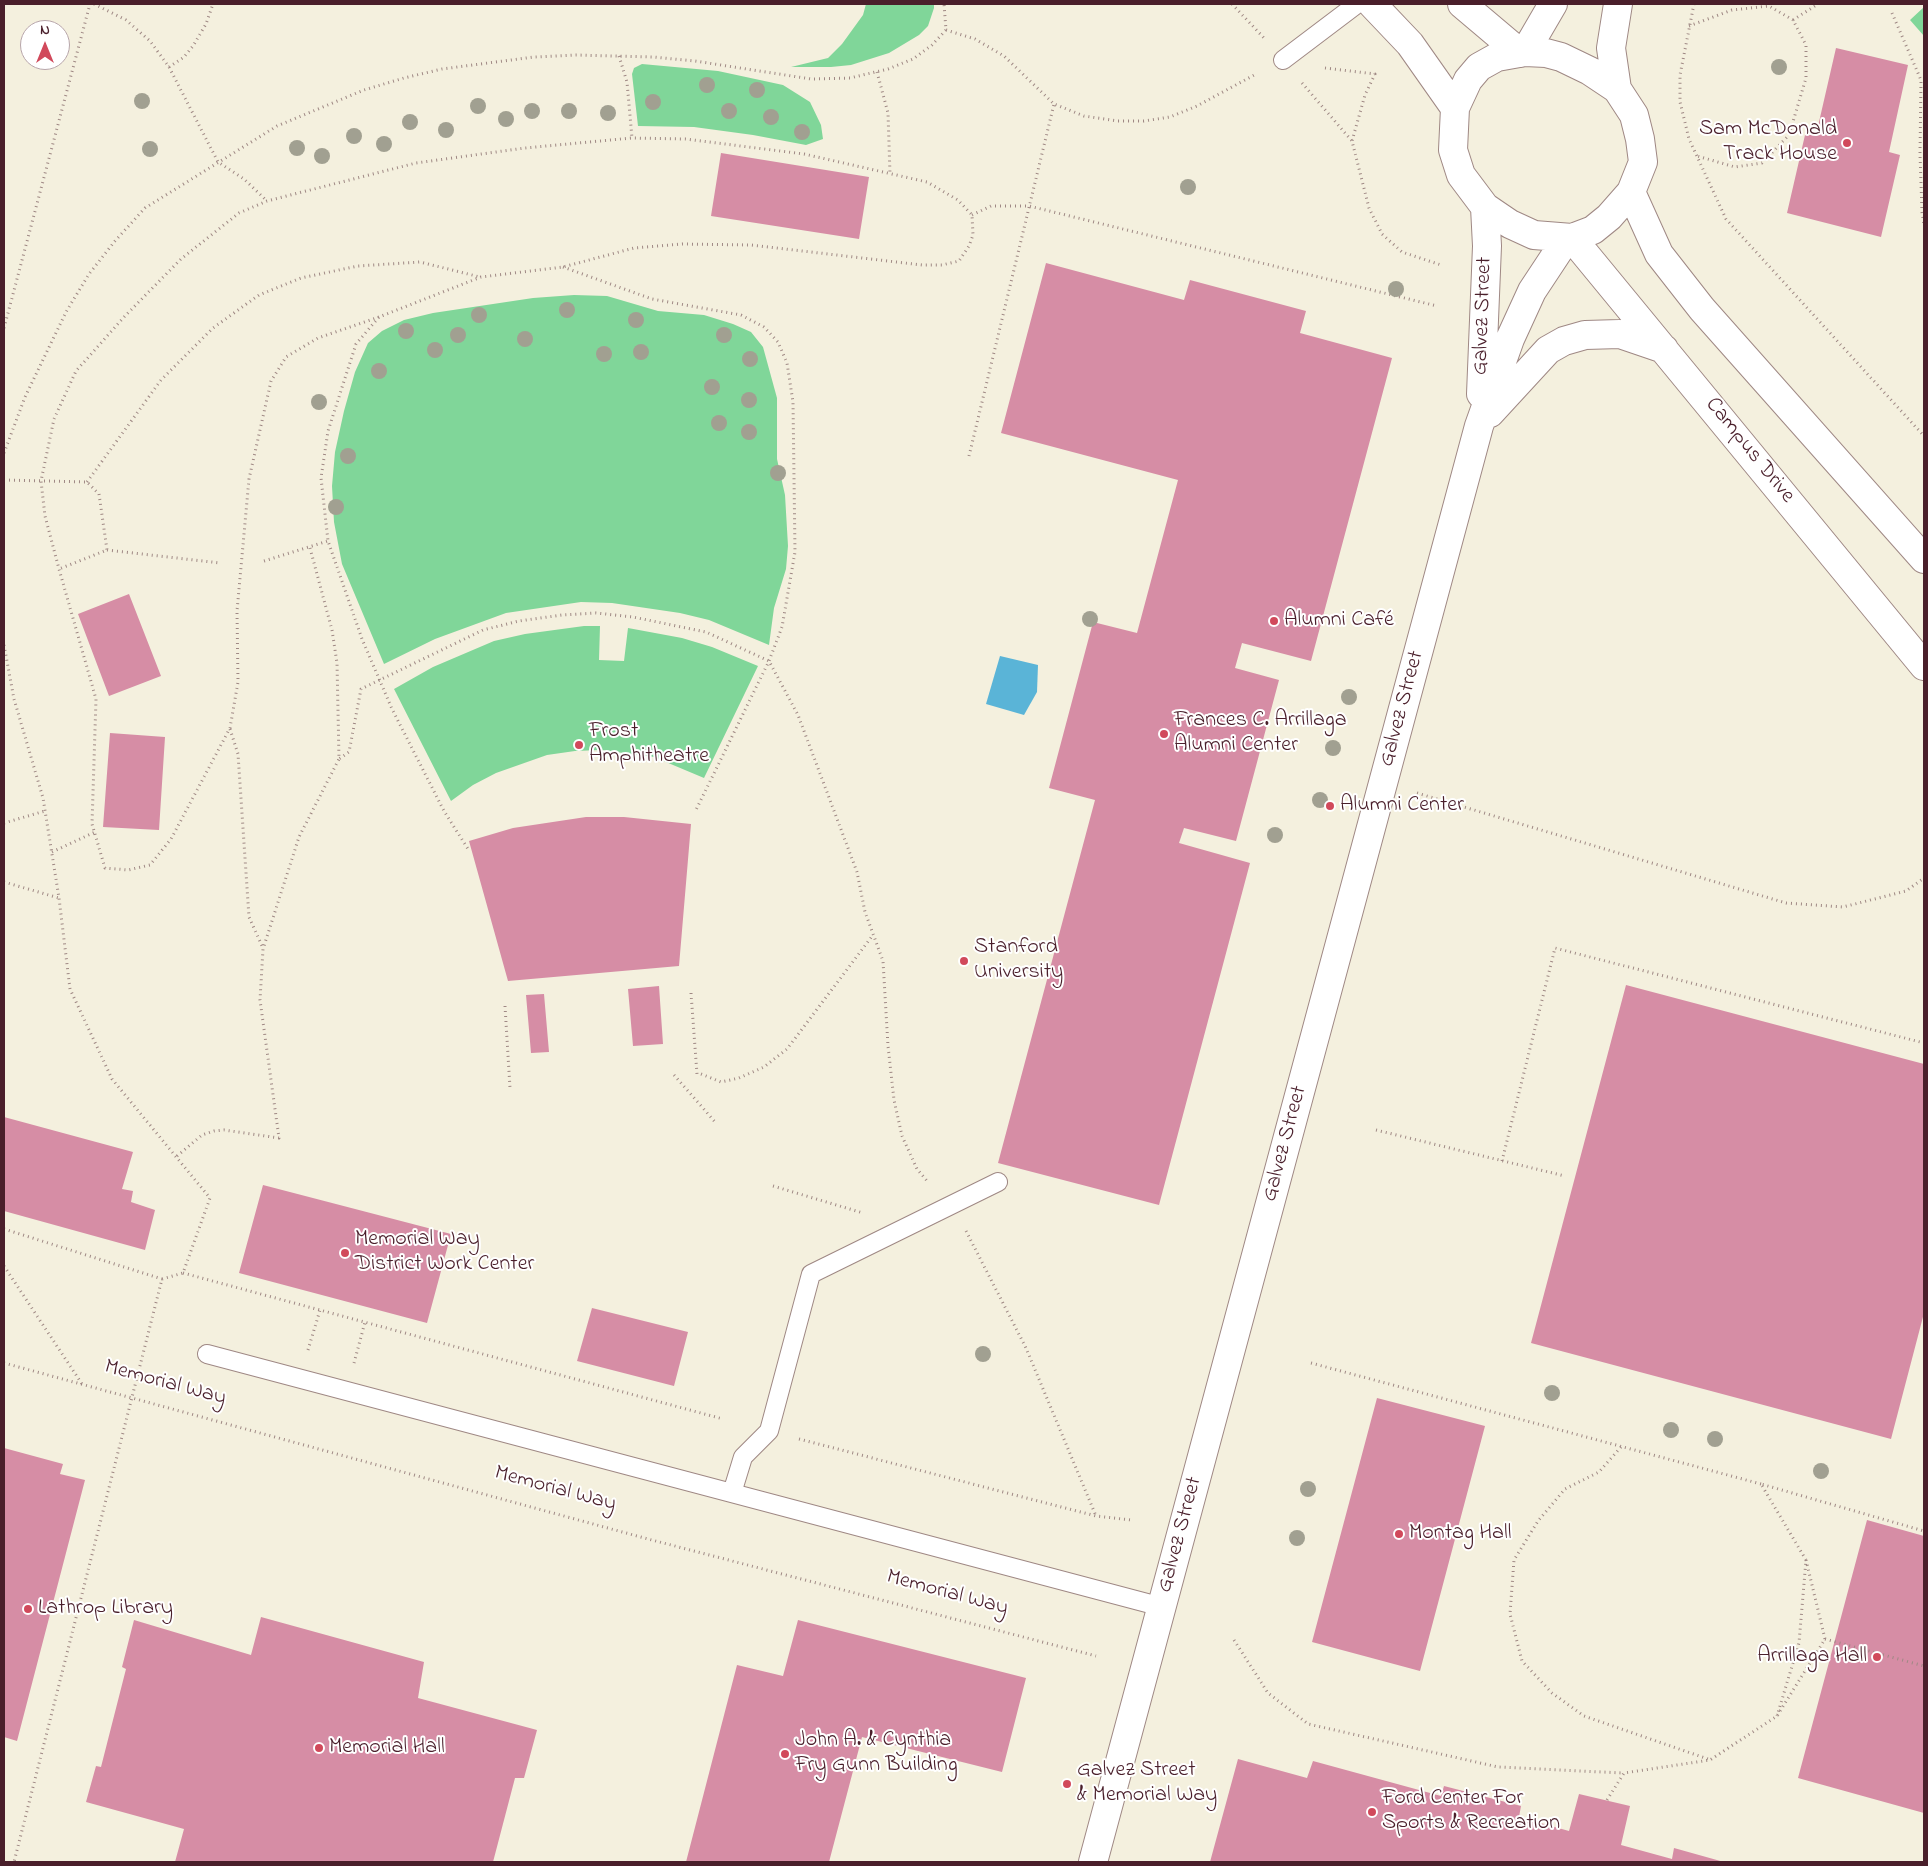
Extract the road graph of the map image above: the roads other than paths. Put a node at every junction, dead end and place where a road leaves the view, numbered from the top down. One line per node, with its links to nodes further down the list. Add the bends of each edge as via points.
1 (1357, 4): 7 (lane)
2 (1372, 4): 9 (street, via 1410,44)
3 (1462, 4): 6 (street)
4 (1552, 4): 6 (street)
5 (1618, 4): 8 (street, via 1611,48)
6 (1522, 52): 8 (street, via 1561,57); 9 (street, via 1497,57 1479,67 1468,80)
7 (1283, 60)
8 (1617, 89): 10 (street, via 1634,115 1640,139 1643,162)
9 (1455, 108): 11 (street, via 1453,150 1461,175)
10 (1631, 192): 12 (street, via 1594,230); 15 (street, via 1659,254 1702,309)
11 (1485, 207): 12 (street, via 1534,235); 14 (street, Galvez Street, via 1485,326)
12 (1569, 238): 13 (street, Campus Drive); 14 (street, Galvez Street, via 1532,291 1510,339)
13 (1664, 349): 14 (street, via 1620,334 1585,334 1564,341 1548,350); 16 (street, Campus Drive)
14 (1479, 426): 20 (street, Galvez Street)
15 (1924, 559)
16 (1924, 666)
17 (998, 1182): 19 (lane, via 811,1274 769,1431 743,1457)
18 (207, 1354): 19 (lane, Memorial Way)
19 (732, 1494): 20 (lane, Memorial Way)
20 (1162, 1607): 21 (street, Galvez Street)
21 (1093, 1862)

